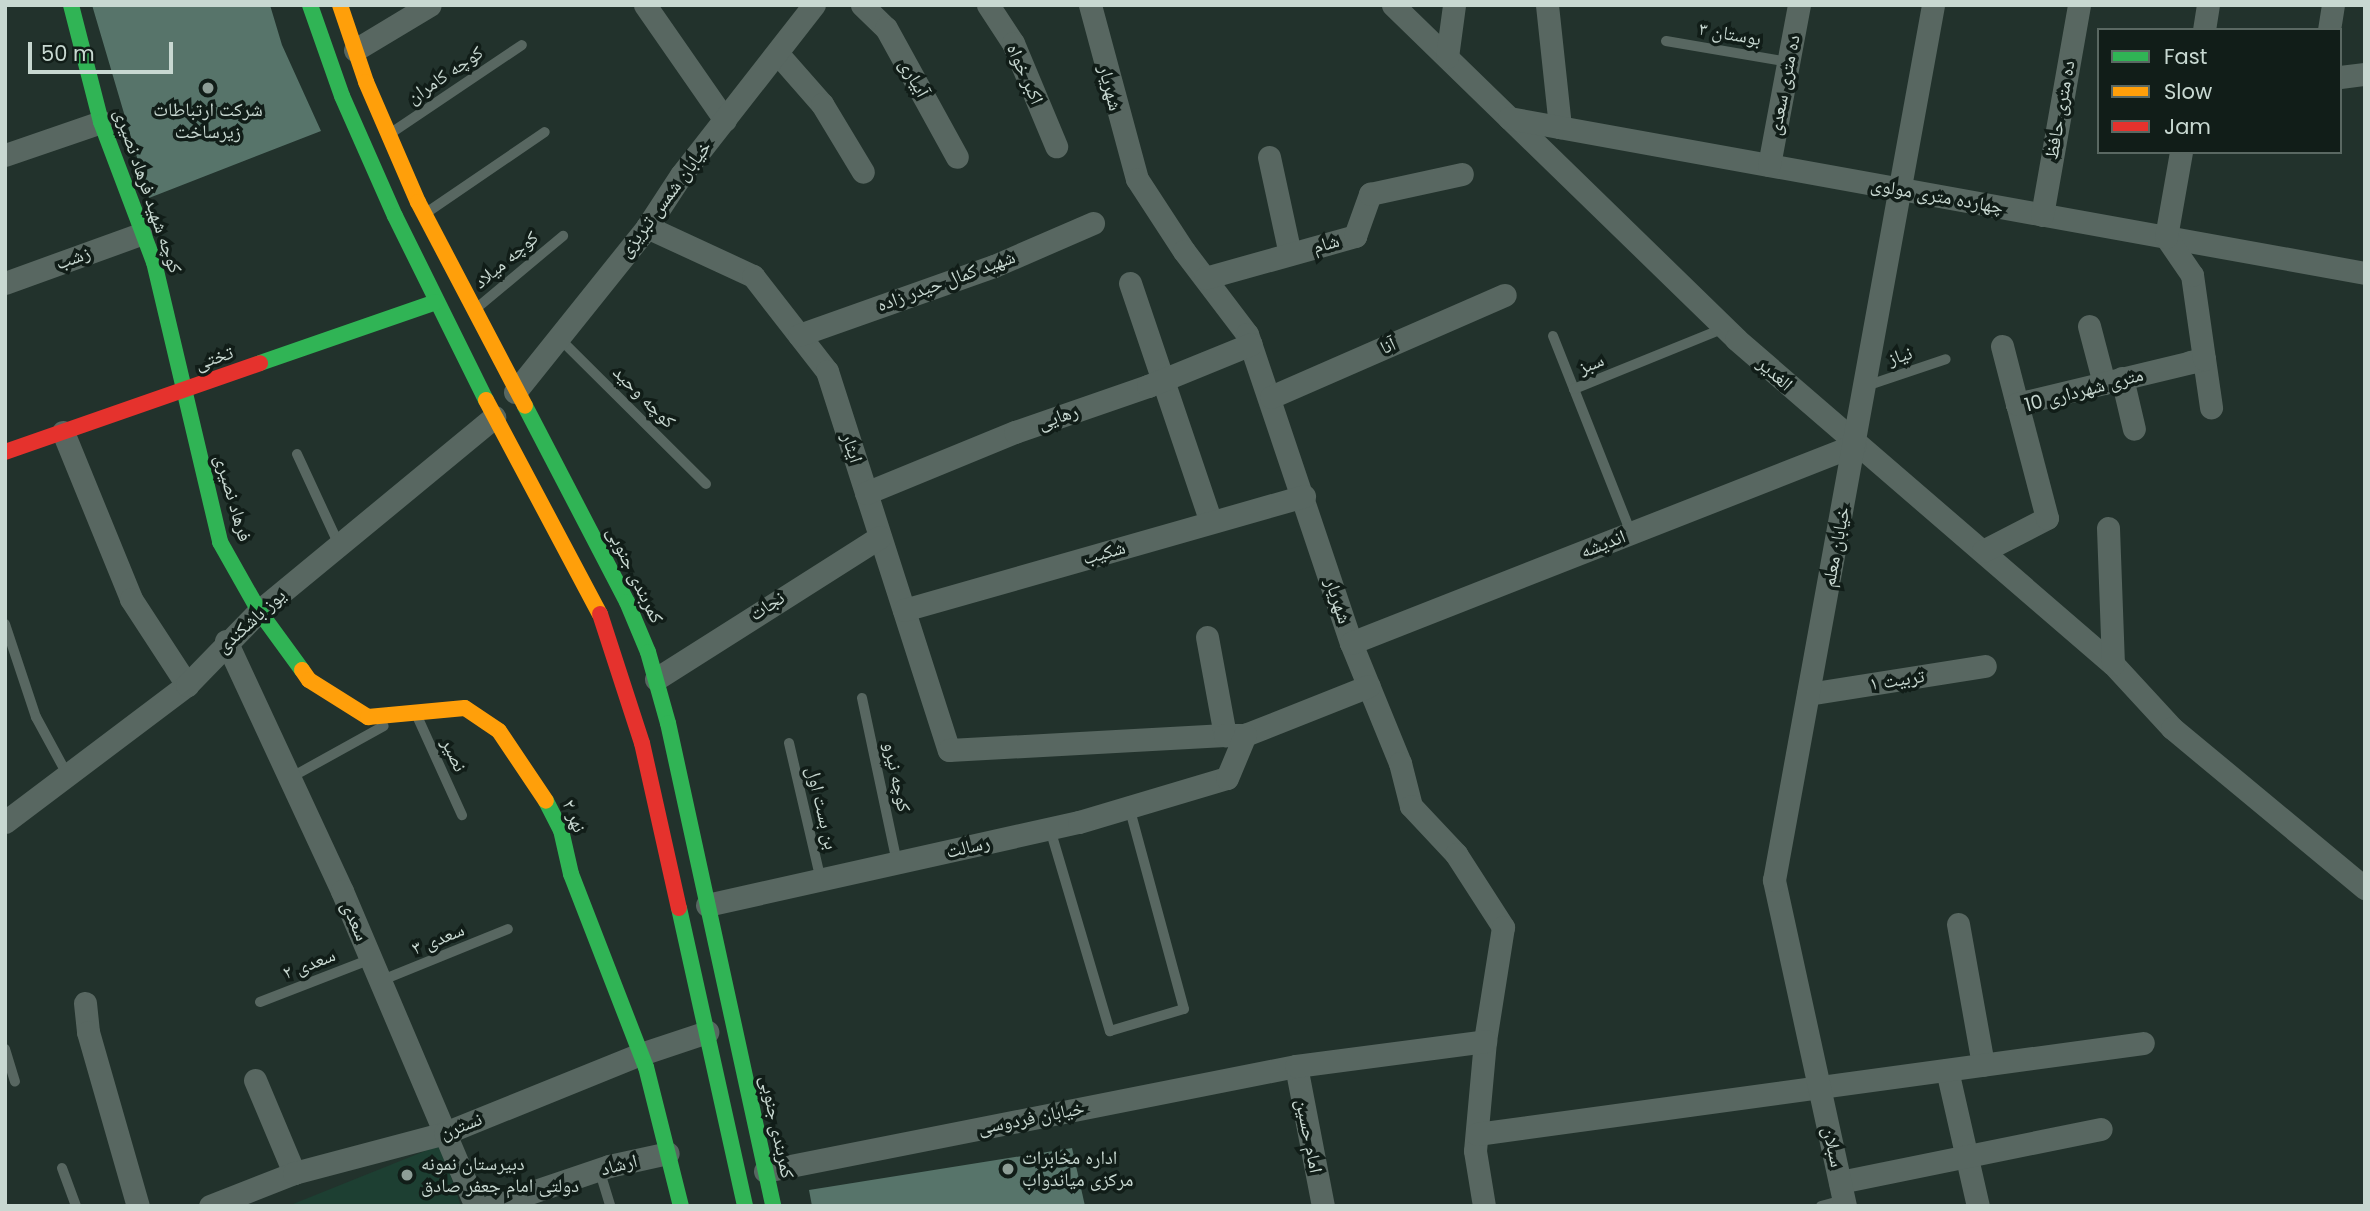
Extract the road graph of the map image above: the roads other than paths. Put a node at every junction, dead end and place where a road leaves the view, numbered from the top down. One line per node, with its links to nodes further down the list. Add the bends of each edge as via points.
1 (71, 5): 30 (main road, کوچه شهید فرهاد نصیری)
2 (310, 5): 56 (main road, via 342,96)
3 (340, 5): 22 (main road, کمربندی جنوبی)
4 (430, 5): 22 (street)
5 (645, 5): 29 (street)
6 (814, 5): 23 (street, خیابان شمس تبریزی)
7 (862, 5): 37 (street, آبیاری, via 886,28)
8 (988, 5): 34 (street, اکبر خواه, via 1013,43)
9 (1090, 5): 52 (street, شهریار, via 1137,179)
10 (1393, 5): 24 (street, الغدیر)
11 (1454, 5): 24 (street)
12 (1547, 5): 31 (street)
13 (1799, 5): 25 (street, ده متری سعدی)
14 (1933, 5): 42 (street, خیابان معلم)
15 (2079, 5): 44 (street, ده متری حافظ)
16 (2208, 5): 18 (street)
17 (2333, 5): 19 (street)
18 (2204, 28)
19 (2329, 28)
20 (1666, 41): 25 (lane, بوستان ۳)
21 (522, 45): 33 (lane, کوچه کامران)
22 (355, 50): 33 (main road, کمربندی جنوبی)
23 (778, 54): 29 (street, خیابان شمس تبریزی); 40 (street, via 822,104)
24 (1447, 57): 28 (street, الغدیر)
25 (1788, 62): 39 (street, ده متری سعدی)
26 (2365, 74): 27 (street)
27 (2342, 77)
28 (1509, 118): 31 (street, چهارده متری مولوی); 59 (street, الغدیر)
29 (725, 120): 46 (street, خیابان شمس تبریزی)
30 (101, 122): 36 (street); 47 (main road, کوچه شهید فرهاد نصیری)
31 (1560, 127): 39 (street, چهارده متری مولوی)
32 (545, 132): 43 (lane)
33 (388, 134): 43 (main road, کمربندی جنوبی)
34 (1056, 146)
35 (2181, 154): 49 (street)
36 (5, 155)
37 (957, 156)
38 (1269, 157): 50 (street)
39 (1769, 165): 42 (street, چهارده متری مولوی)
40 (863, 172)
41 (1462, 174): 50 (street, شام, via 1370,194 1355,236)
42 (1902, 189): 44 (street, چهارده متری مولوی); 69 (street, خیابان معلم)
43 (424, 215): 57 (main road, کمربندی جنوبی)
44 (2042, 215): 49 (street, چهارده متری مولوی)
45 (1093, 223): 60 (street, شهید کمال حیدر زاده, via 994,265)
46 (648, 227): 60 (street, ایثار, via 753,276); 61 (street, خیابان شمس تبریزی)
47 (141, 234): 53 (street, زشب); 71 (main road, کوچه شهید فرهاد نصیری, via 154,262)
48 (563, 236): 57 (lane, کوچه میلاد)
49 (2166, 237): 51 (street, چهارده متری مولوی); 66 (street, via 2192,275)
50 (1290, 254): 52 (street, شام)
51 (2365, 273)
52 (1205, 278): 63 (street, شهریار)
53 (5, 283)
54 (1130, 283): 67 (street)
55 (1505, 295): 73 (street, آنا)
56 (436, 302): 71 (main road, تختی); 76 (main road)
57 (473, 311): 72 (main road, کمربندی جنوبی)
58 (2089, 326): 68 (street)
59 (1724, 327): 70 (lane, سبز); 79 (street, الغدیر)
60 (799, 335): 83 (street, ایثار, via 827,371)
61 (557, 336): 72 (street, خیابان شمس تبریزی); 82 (lane, کوچه وحید)
62 (1553, 336): 70 (lane)
63 (1251, 344): 67 (street, رهایی); 73 (street, شهریار)
64 (2002, 346): 74 (street)
65 (1946, 359): 69 (lane, نیاز)
66 (2204, 359): 68 (street); 74 (street, 10 متری شهرداری); 75 (street)
67 (1163, 381): 83 (street, رهایی, via 1015,432); 85 (street)
68 (2113, 381): 74 (street); 77 (street)
69 (1866, 386): 79 (street, خیابان معلم)
70 (1574, 390): 87 (lane, سبز)
71 (182, 391): 78 (main road, تختی); 92 (main road, فرهاد نصیری, via 220,542)
72 (515, 392): 76 (main road); 99 (main road, کمربندی جنوبی, via 627,602)
73 (1271, 397): 84 (street, شهریار)
74 (2017, 404): 90 (street, 10 متری شهرداری, via 2047,518)
75 (2211, 407)
76 (494, 417): 89 (street, یوز باشکندی); 123 (main road, via 602,617 622,671)
77 (2134, 429)
78 (63, 432): 80 (main road, تختی); 100 (street, via 131,599)
79 (1855, 445): 87 (street, اندیشه); 90 (street, الغدیر); 102 (street, خیابان معلم)
80 (5, 452)
81 (297, 454): 89 (lane)
82 (706, 484)
83 (866, 493): 88 (street, ایثار)
84 (1304, 496): 85 (street, شکیب); 96 (street, شهریار)
85 (1211, 522): 91 (street, شکیب)
86 (2108, 528): 97 (street)
87 (1631, 533): 96 (street, اندیشه)
88 (880, 537): 91 (street, ایثار); 99 (street, نجات)
89 (340, 547): 92 (street, یوز باشکندی)
90 (1983, 551): 97 (street, الغدیر)
91 (904, 610): 105 (street, ایثار, via 949,750)
92 (259, 611): 95 (street, یوز باشکندی); 104 (main road, نهر ۲, via 309,680 368,717)
93 (5, 624): 107 (lane, via 36,717)
94 (1207, 637): 105 (street)
95 (226, 641): 100 (street, یوز باشکندی); 108 (street, سعدی)
96 (1351, 642): 101 (street, شهریار)
97 (2113, 664): 115 (street, الغدیر, via 2172,728)
98 (1985, 666): 102 (street, تربیت ۱)
99 (656, 679): 116 (main road, کمربندی جنوبی)
100 (187, 685): 107 (street, یوز باشکندی)
101 (1369, 686): 105 (street); 124 (street, شهریار, via 1400,763 1411,806 1456,854 1503,927)
102 (1808, 694): 133 (street, خیابان معلم, via 1773,880)
103 (862, 698): 113 (lane, کوچه نیرو)
104 (414, 710): 108 (lane); 110 (lane, نصیر); 127 (main road, نهر ۲, via 465,708 499,731 539,788 561,830 571,874)
105 (1235, 735): 109 (street, رسالت, via 1227,778)
106 (789, 743): 114 (lane, بن بست اول)
107 (67, 774): 111 (street, یوز باشکندی)
108 (290, 778): 119 (street, سعدی)
109 (1129, 807): 112 (street, رسالت); 112 (lane, via 1184,1009 1110,1031)
110 (462, 815)
111 (5, 822)
112 (1050, 829): 113 (street, رسالت)
113 (897, 863): 114 (street, رسالت)
114 (821, 880): 116 (street, رسالت)
115 (2365, 888)
116 (707, 905): 141 (main road, کمربندی جنوبی)
117 (1958, 923): 128 (street)
118 (508, 929): 120 (lane, سعدی ۳)
119 (371, 959): 120 (street, سعدی); 121 (lane, سعدی ۲)
120 (380, 981): 135 (street, سعدی)
121 (260, 1002)
122 (85, 1003): 145 (street, via 88,1032)
123 (707, 1032): 127 (street, نسترن); 151 (main road)
124 (1485, 1041): 129 (street, خیابان فردوسی); 136 (street, شهریار)
125 (2143, 1043): 128 (street)
126 (5, 1049): 132 (lane)
127 (641, 1054): 135 (street, نسترن); 137 (main road, نهر ۲)
128 (1983, 1065): 130 (street)
129 (1296, 1066): 141 (street, خیابان فردوسی); 153 (street, امام حسین)
130 (1947, 1070): 133 (street); 138 (street)
131 (255, 1080): 142 (street)
132 (15, 1082)
133 (1821, 1087): 136 (street); 143 (street, سبلان)
134 (2101, 1129): 138 (street)
135 (445, 1133): 142 (street, نسترن); 147 (street, سعدی)
136 (1477, 1135): 154 (street, شهریار, via 1475,1151)
137 (668, 1153): 140 (street, ارشاد); 150 (main road, نهر ۲)
138 (1968, 1156): 143 (street); 156 (street)
139 (62, 1168): 144 (lane)
140 (599, 1169): 148 (street, ارشاد); 149 (lane)
141 (765, 1171): 152 (main road, کمربندی جنوبی)
142 (294, 1173): 146 (street, نسترن)
143 (1843, 1196): 155 (lane)
144 (76, 1206)
145 (138, 1206)
146 (210, 1206)
147 (476, 1206)
148 (491, 1206)
149 (610, 1206)
150 (681, 1206)
151 (745, 1206)
152 (773, 1206)
153 (1323, 1206)
154 (1484, 1206)
155 (1821, 1206)
156 (1978, 1206)

